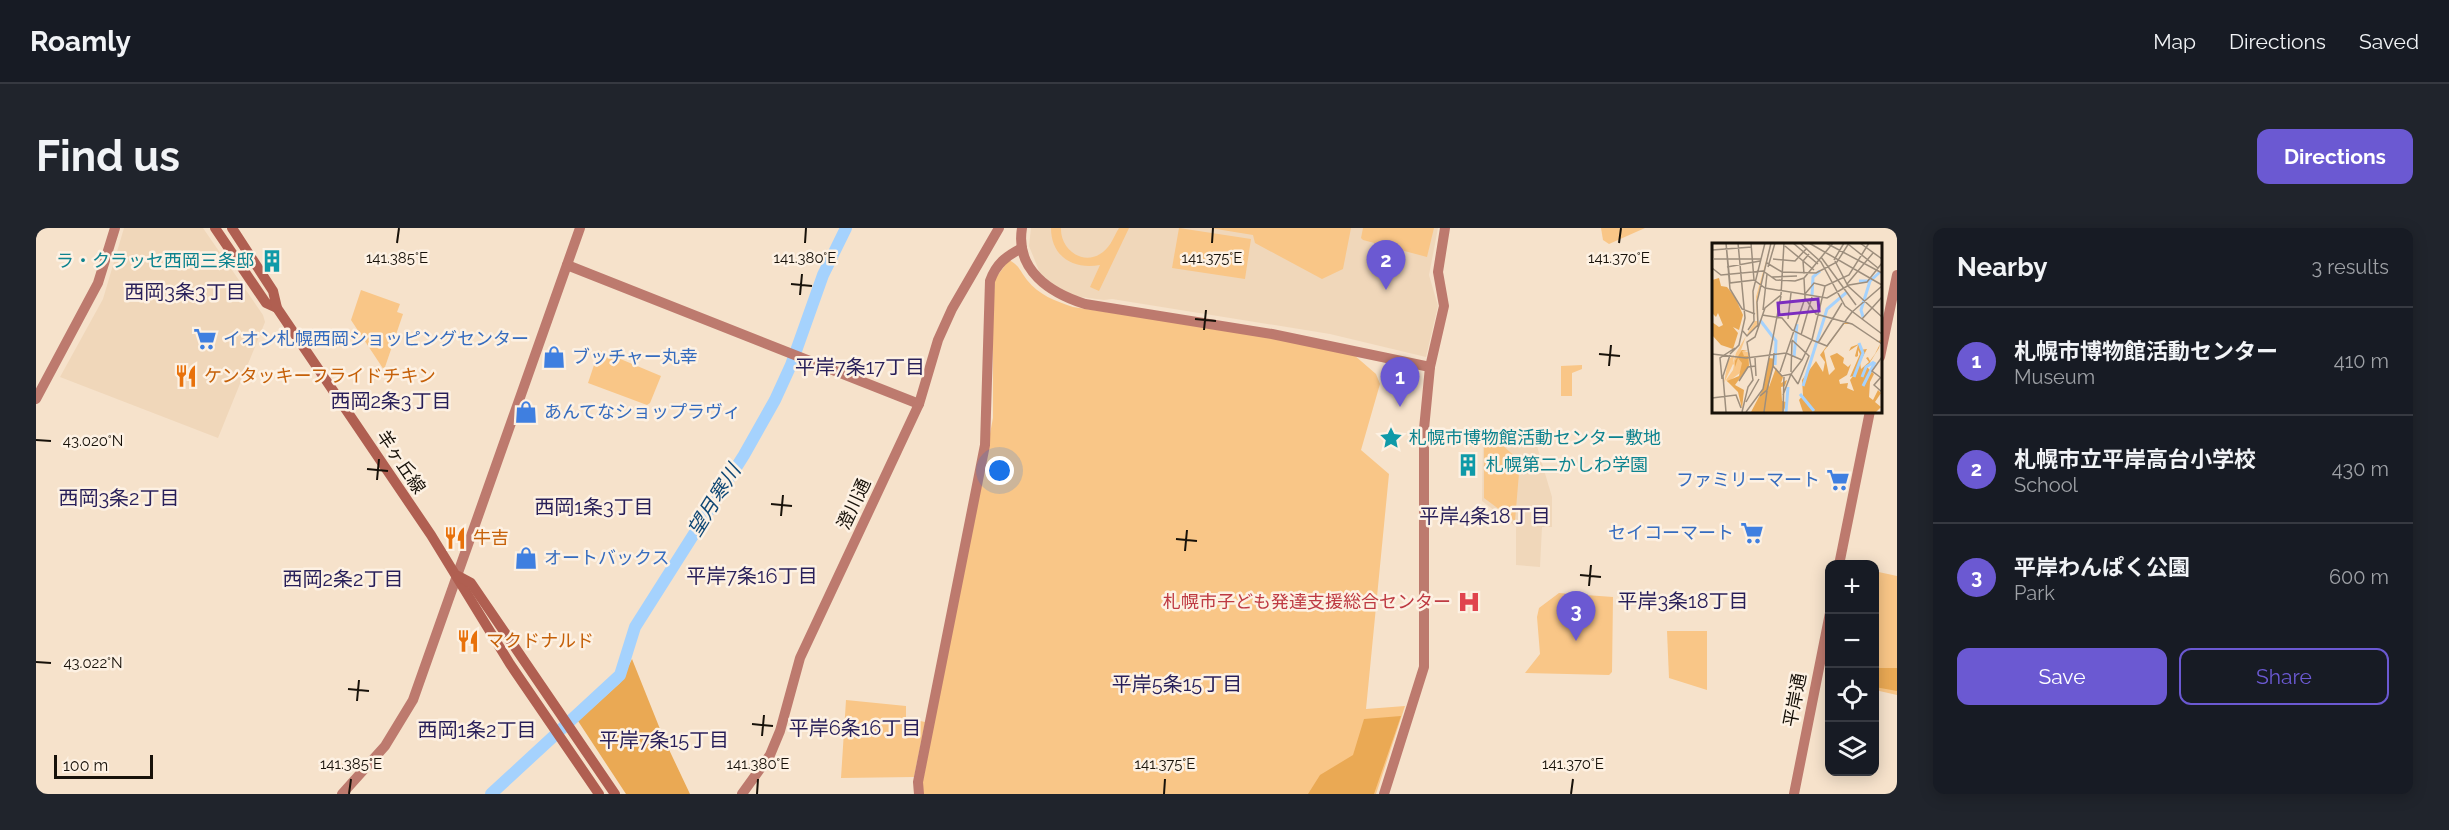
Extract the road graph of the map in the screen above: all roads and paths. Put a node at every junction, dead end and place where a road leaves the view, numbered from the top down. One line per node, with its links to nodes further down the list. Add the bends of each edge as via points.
1 (114, 228): 14 (street, via 98,283)
2 (215, 228): 11 (main road, 羊ヶ丘線, via 266,303)
3 (232, 228): 11 (main road, 羊ヶ丘線, via 273,291)
4 (580, 228): 9 (street)
5 (999, 228): 15 (street, 澄川通, via 952,309 938,340)
6 (1022, 228): 8 (street)
7 (1445, 228): 13 (street, via 1438,272 1444,306)
8 (1022, 248): 13 (street, via 1043,284 1085,304 1272,334); 24 (street, via 995,267 990,281 985,445 918,782)
9 (567, 265): 15 (street); 18 (street)
10 (1897, 275): 12 (street)
11 (277, 308): 18 (main road, 羊ヶ丘線)
12 (1882, 352)
13 (1430, 367): 25 (street, via 1424,429 1424,667)
14 (36, 399)
15 (919, 404): 23 (street, 澄川通, via 800,658 770,754)
16 (1870, 412): 17 (street)
17 (1840, 560)
18 (458, 576): 20 (street, via 404,718); 21 (main road, 羊ヶ丘線, via 466,595); 22 (main road, 羊ヶ丘線, via 471,583)
19 (1830, 614): 26 (street, 平岸通)
20 (342, 794)
21 (599, 794)
22 (615, 794)
23 (742, 794)
24 (919, 794)
25 (1384, 794)
26 (1794, 794)

